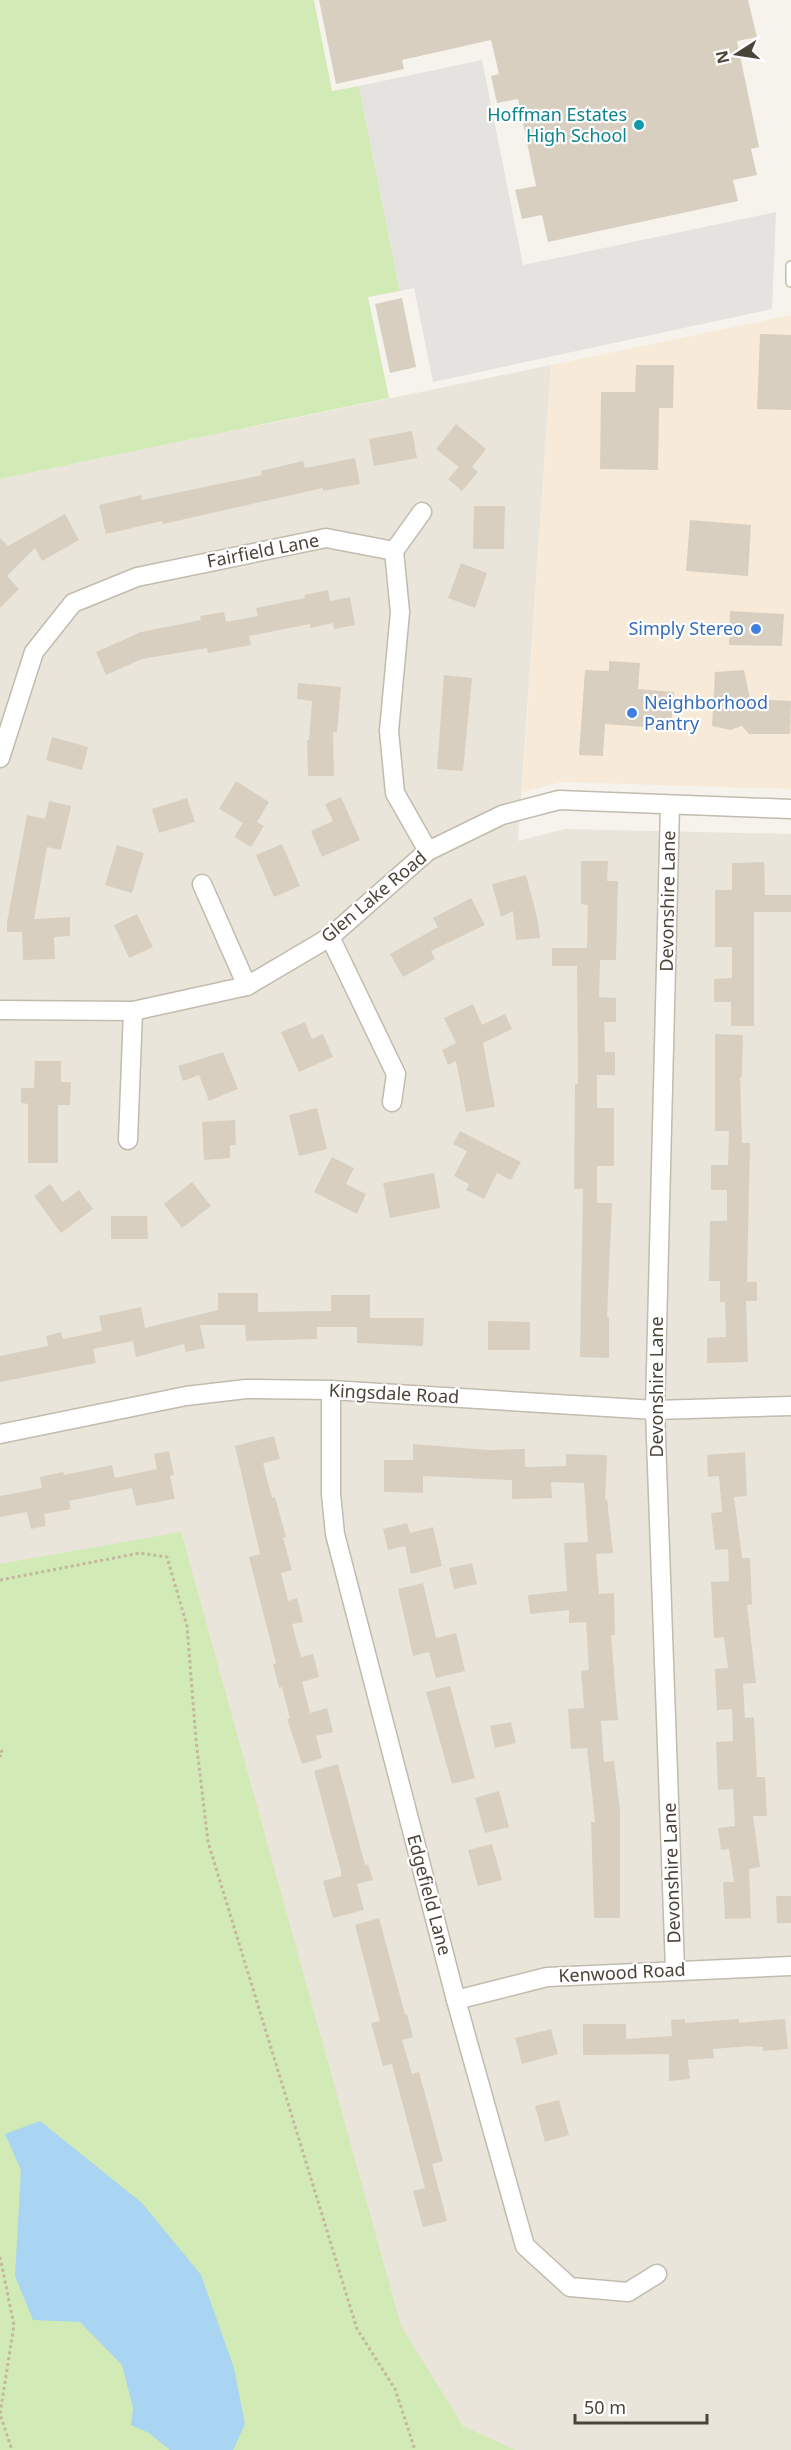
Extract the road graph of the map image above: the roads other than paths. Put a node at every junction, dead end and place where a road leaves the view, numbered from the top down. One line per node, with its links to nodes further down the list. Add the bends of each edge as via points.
1 (791, 266): 2 (lane)
2 (790, 282)
3 (422, 512): 4 (street)
4 (394, 551): 5 (street, Fairfield Lane, via 326,538 137,577 73,603 34,652); 8 (street, via 400,612 389,731 394,793)
5 (0, 758)
6 (670, 804): 7 (street, Glen Lake Road); 8 (street, Glen Lake Road, via 559,800 502,815); 18 (street, Devonshire Lane)
7 (791, 809)
8 (428, 851): 10 (street, Glen Lake Road)
9 (202, 884): 11 (street)
10 (330, 938): 11 (street, Glen Lake Road); 14 (street, via 396,1074)
11 (247, 987): 13 (street, Glen Lake Road)
12 (0, 1010): 13 (street, Glen Lake Road)
13 (134, 1011): 15 (street)
14 (392, 1102)
15 (128, 1140)
16 (331, 1390): 18 (street, Kingsdale Road); 19 (street, Kingsdale Road, via 218,1391); 22 (street, Edgefield Lane, via 335,1534)
17 (791, 1406): 18 (street, Kingsdale Road)
18 (655, 1410): 21 (street, Devonshire Lane)
19 (0, 1434)
20 (791, 1966): 21 (street, Kenwood Road)
21 (675, 1970): 22 (street, Kenwood Road, via 547,1977)
22 (456, 2000): 23 (street, Edgefield Lane, via 525,2246 570,2287 628,2292)
23 (657, 2274)

